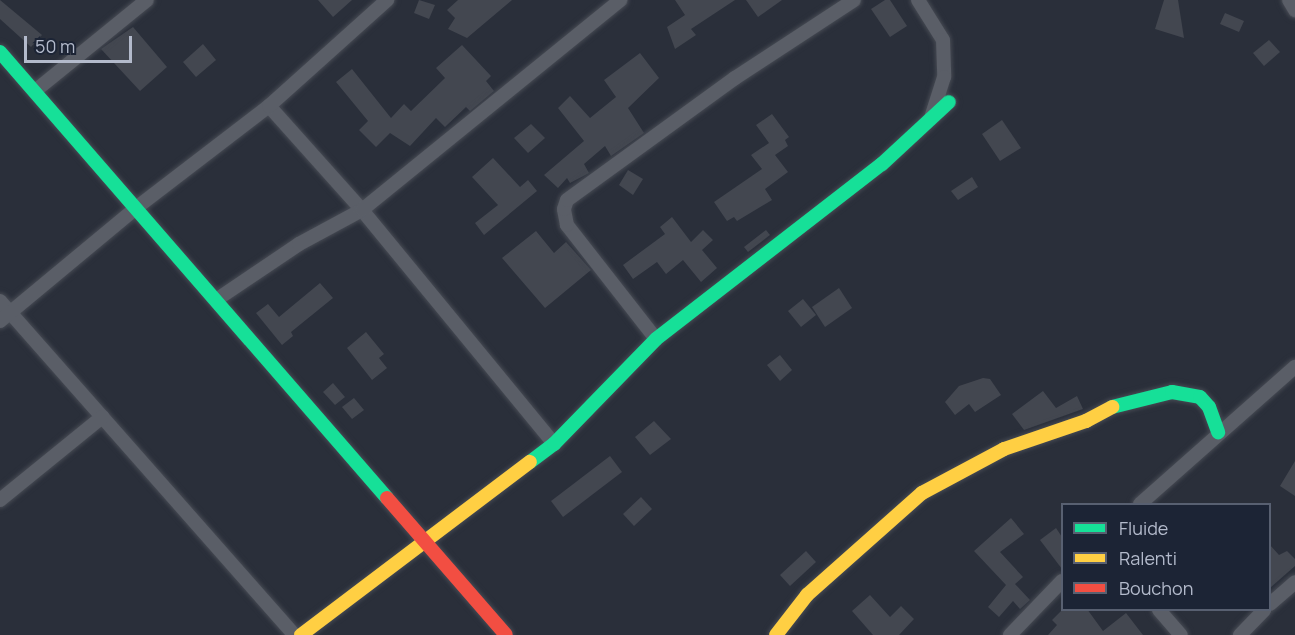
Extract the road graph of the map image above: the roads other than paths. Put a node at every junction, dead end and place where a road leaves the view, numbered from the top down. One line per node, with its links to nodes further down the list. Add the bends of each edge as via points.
1 (387, 0): 11 (street)
2 (620, 0): 14 (street)
3 (854, 0): 18 (street, via 735,78 567,200 567,225)
4 (918, 0): 12 (street, via 943,39 944,77)
5 (1289, 0): 7 (street)
6 (145, 1): 9 (street)
7 (1295, 10)
8 (0, 52): 9 (street)
9 (34, 92): 13 (street)
10 (949, 102): 12 (street)
11 (269, 106): 13 (street); 14 (street)
12 (930, 119): 18 (street, via 882,164)
13 (135, 208): 15 (street); 17 (street)
14 (362, 210): 15 (street, via 299,244); 22 (street)
15 (216, 300): 25 (street)
16 (0, 301): 17 (street)
17 (5, 317): 20 (street)
18 (656, 339): 22 (street)
19 (1295, 368): 21 (street)
20 (102, 417): 23 (street); 31 (street)
21 (1218, 432): 24 (street); 34 (street, via 1209,407 1200,397 1172,392 1118,404 1086,421 1004,449 922,493 816,586)
22 (554, 444): 25 (street)
23 (0, 500)
24 (1141, 503)
25 (425, 542): 32 (street); 33 (street)
26 (1061, 582): 35 (street)
27 (1295, 582): 28 (street)
28 (1271, 602)
29 (1161, 611): 36 (street)
30 (1262, 611): 37 (street)
31 (294, 635)
32 (301, 635)
33 (506, 635)
34 (776, 635)
35 (1010, 635)
36 (1181, 635)
37 (1240, 635)

